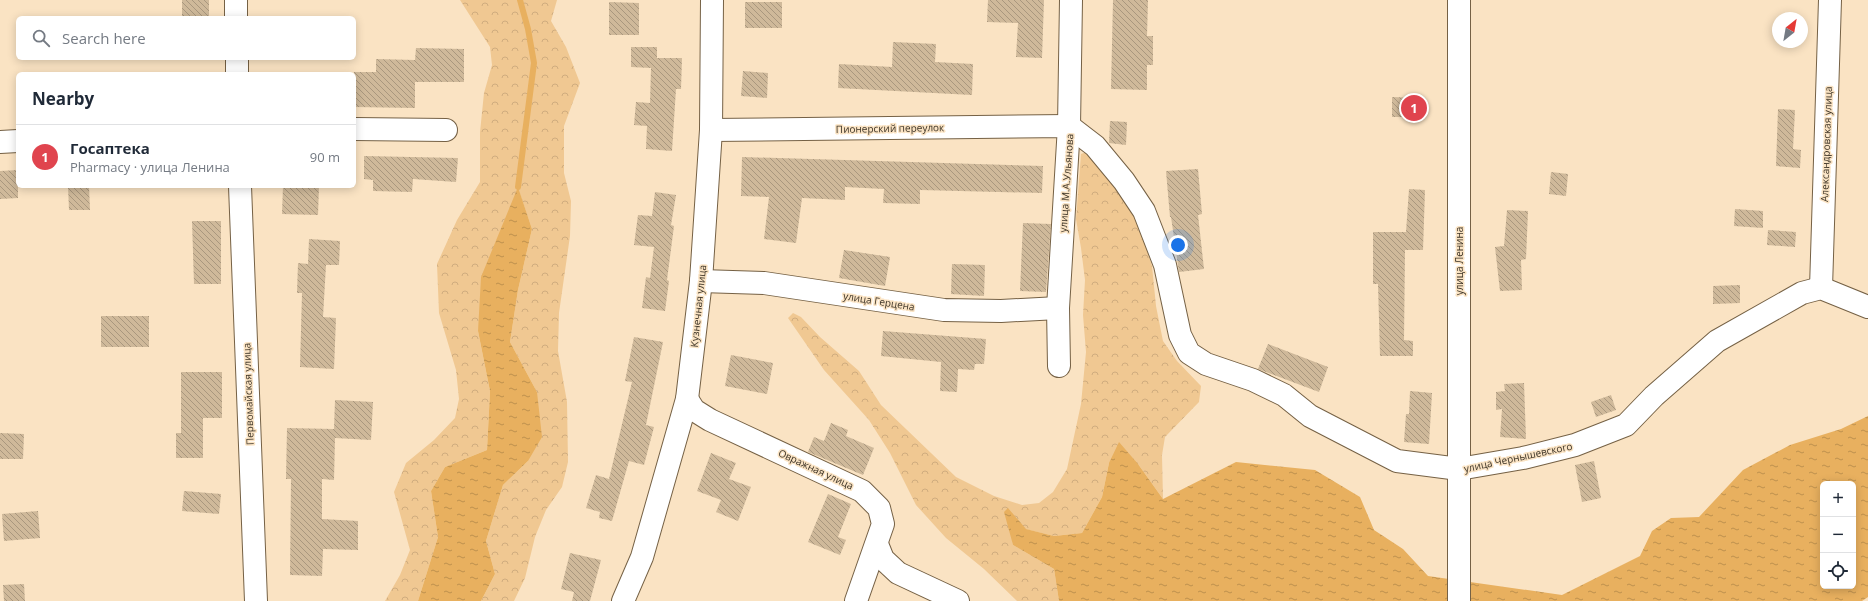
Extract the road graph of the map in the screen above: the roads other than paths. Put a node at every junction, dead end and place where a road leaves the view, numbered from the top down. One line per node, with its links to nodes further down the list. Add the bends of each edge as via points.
1 (236, 0): 6 (street)
2 (712, 0): 12 (street, Кузнечная улица)
3 (1071, 0): 9 (street, улица М.А.Ульянова)
4 (1459, 0): 22 (street, улица Ленина)
5 (1830, 0): 17 (street, Александровская улица)
6 (236, 16)
7 (237, 60): 8 (street)
8 (237, 72)
9 (1070, 126): 12 (street, Пионерский переулок); 19 (street, улица М.А.Ульянова); 22 (street, улица Чернышевского, via 1094,146 1124,181 1144,211 1165,265 1180,335 1189,353 1206,364 1253,380 1284,395 1310,416 1396,461)
10 (356, 129): 11 (street)
11 (446, 130)
12 (711, 130): 16 (street, Кузнечная улица)
13 (16, 141): 14 (street)
14 (0, 142)
15 (240, 188): 24 (street, Первомайская улица)
16 (701, 281): 19 (street, улица Герцена, via 764,283 944,310); 21 (street, Кузнечная улица)
17 (1821, 288): 18 (street); 22 (street, улица Чернышевского, via 1802,293 1717,341 1654,396 1626,425 1575,445 1523,458)
18 (1868, 307)
19 (1058, 308): 20 (street, улица М.А.Ульянова)
20 (1059, 366)
21 (687, 399): 23 (street, Овражная улица, via 694,410 710,420 862,491 879,508 883,524); 25 (street, Кузнечная улица, via 642,557)
22 (1459, 469): 28 (street, улица Ленина)
23 (877, 544): 26 (street, Овражная улица); 27 (street, via 883,559 898,574)
24 (256, 601)
25 (623, 601)
26 (856, 601)
27 (958, 601)
28 (1459, 601)

